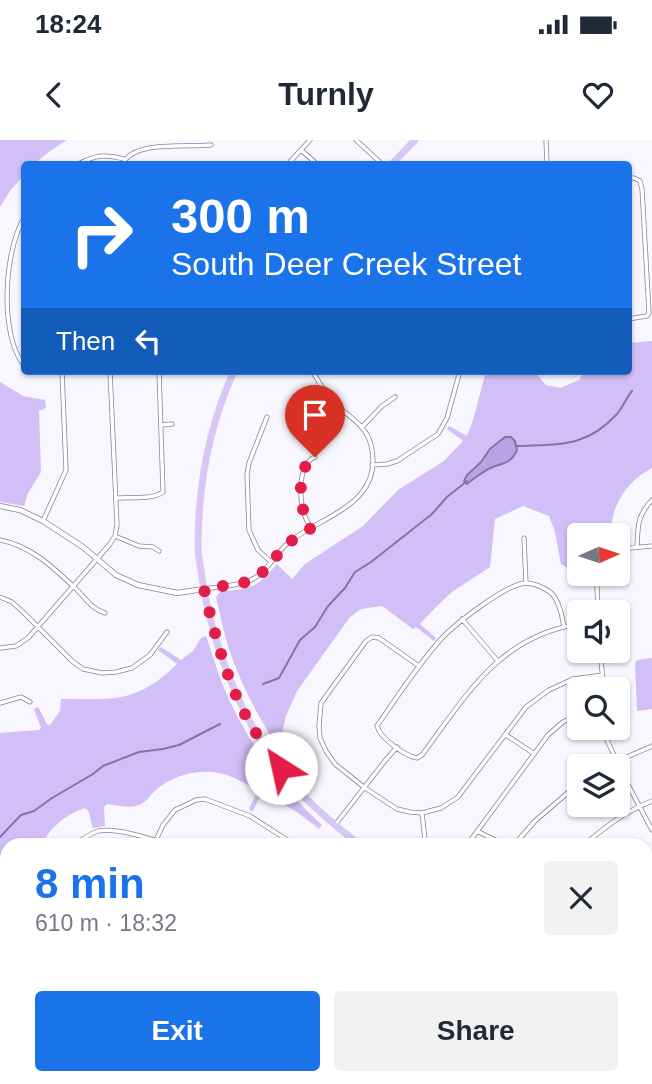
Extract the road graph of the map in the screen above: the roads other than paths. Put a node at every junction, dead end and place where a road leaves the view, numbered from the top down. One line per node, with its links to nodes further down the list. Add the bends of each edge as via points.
1 (310, 140): 6 (street)
2 (356, 140): 12 (street)
3 (415, 140): 13 (main road)
4 (545, 140): 14 (street)
5 (211, 145): 9 (street, via 155,142 141,145)
6 (301, 150): 10 (street); 11 (street)
7 (85, 161): 8 (street, via 109,155)
8 (121, 161)
9 (124, 161)
10 (291, 161)
11 (314, 161)
12 (379, 161)
13 (395, 161)
14 (547, 161)
15 (632, 178): 18 (street, via 640,181 642,189 649,313)
16 (21, 224): 17 (street, via 6,259)
17 (2, 285)
18 (632, 319)
19 (11, 353): 20 (street)
20 (21, 363)
21 (62, 375): 37 (street, via 66,470)
22 (110, 375): 34 (street)
23 (159, 375): 30 (street)
24 (232, 375): 50 (main road, via 205,463 198,549)
25 (315, 375): 31 (street, via 331,401)
26 (459, 375): 33 (street, via 438,434 397,461)
27 (395, 397): 31 (street)
28 (267, 417): 47 (street, via 247,474 249,530 258,550)
29 (172, 424): 30 (street)
30 (161, 425): 34 (street, via 163,492)
31 (362, 427): 33 (street, via 371,444)
32 (315, 457): 38 (street, via 304,466 301,482 303,512)
33 (372, 465): 38 (street, via 360,496)
34 (117, 498): 39 (street)
35 (652, 500): 43 (street, via 638,522)
36 (0, 506): 37 (street)
37 (43, 521): 46 (street)
38 (311, 528): 47 (street)
39 (115, 536): 45 (street); 46 (street)
40 (524, 538): 48 (street)
41 (0, 540): 49 (street, via 37,554)
42 (652, 546): 43 (street)
43 (637, 547): 44 (street)
44 (630, 548)
45 (159, 551)
46 (96, 560): 49 (street); 50 (street, via 138,585 177,593)
47 (271, 562): 50 (street, via 247,582)
48 (526, 583): 53 (street); 56 (street, via 553,594)
49 (73, 586): 52 (street, via 96,610); 54 (street)
50 (204, 589): 77 (main road, via 247,719 295,787)
51 (0, 597): 54 (street)
52 (105, 612)
53 (463, 619): 59 (street); 61 (street)
54 (38, 626): 57 (street, via 83,670 102,673 132,668); 58 (street, via 16,646)
55 (567, 626): 56 (street)
56 (564, 627): 59 (street, via 529,639)
57 (167, 632)
58 (0, 648)
59 (497, 661): 68 (street, via 422,755 410,757)
60 (601, 663): 62 (street)
61 (419, 667): 68 (street, via 377,726); 71 (street, via 372,637 321,703 318,726 326,751)
62 (602, 675): 66 (street, via 573,679 549,690 526,707)
63 (30, 702): 64 (street, via 21,697)
64 (0, 703)
65 (567, 720): 69 (street)
66 (506, 735): 69 (street); 76 (street, via 458,797)
67 (652, 746): 70 (street)
68 (397, 747): 71 (street)
69 (533, 754): 79 (street)
70 (630, 755)
71 (365, 788): 76 (street, via 397,808); 77 (street)
72 (630, 788): 75 (street)
73 (567, 793): 88 (street)
74 (652, 801): 75 (street)
75 (639, 806): 78 (street); 89 (street)
76 (422, 813): 85 (street)
77 (334, 825): 84 (main road)
78 (652, 830)
79 (477, 831): 86 (street); 87 (street)
80 (85, 838): 81 (street, via 99,831)
81 (147, 838)
82 (157, 838): 83 (street, via 175,810 205,799 250,816)
83 (284, 838)
84 (351, 838)
85 (425, 838)
86 (472, 838)
87 (491, 838)
88 (520, 838)
89 (592, 838)

